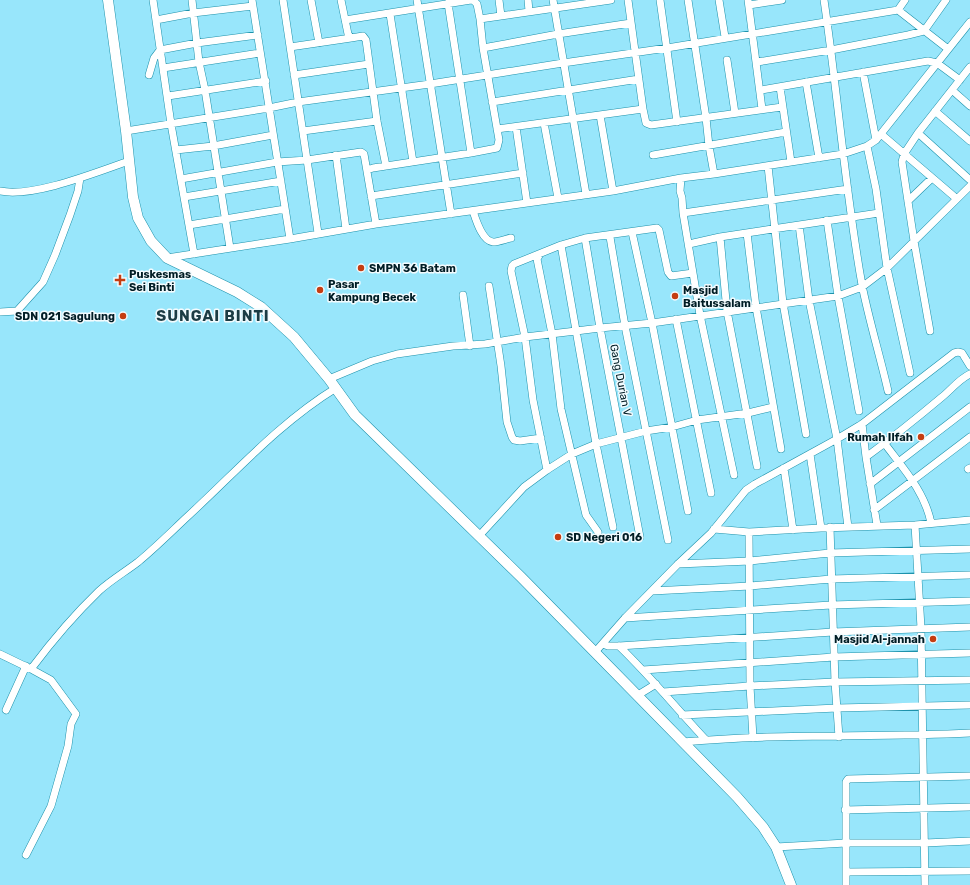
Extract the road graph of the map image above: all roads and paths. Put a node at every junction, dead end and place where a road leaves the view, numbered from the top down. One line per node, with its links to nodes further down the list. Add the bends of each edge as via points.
1 (108, 0): 101 (street)
2 (153, 0): 33 (street)
3 (192, 0): 29 (street)
4 (283, 0): 47 (street)
5 (311, 0): 45 (street)
6 (341, 0): 34 (street)
7 (417, 0): 26 (street)
8 (472, 0): 23 (street); 32 (street, via 477,4)
9 (499, 0): 31 (street)
10 (528, 0): 28 (street)
11 (553, 0): 25 (street)
12 (610, 0): 21 (street)
13 (628, 0): 37 (street)
14 (660, 0): 49 (street)
15 (688, 0): 46 (street)
16 (719, 0): 42 (street)
17 (782, 0): 24 (street)
18 (824, 0): 35 (street)
19 (905, 0): 27 (street)
20 (946, 0): 38 (street)
21 (582, 2): 25 (street)
22 (252, 3): 29 (street); 41 (street)
23 (448, 3): 26 (street); 68 (street)
24 (749, 3): 39 (street)
25 (554, 8): 28 (street); 40 (street)
26 (418, 9): 30 (street); 73 (street)
27 (898, 10): 35 (street); 38 (street)
28 (530, 11): 31 (street)
29 (193, 13): 33 (street); 44 (street)
30 (390, 14): 34 (street); 75 (street)
31 (501, 16): 32 (street)
32 (480, 19): 48 (street)
33 (156, 20): 51 (street)
34 (345, 20): 43 (street)
35 (827, 22): 39 (street); 52 (street)
36 (970, 22): 50 (street)
37 (631, 23): 40 (street); 53 (street)
38 (924, 31): 50 (street); 52 (street)
39 (753, 33): 42 (street); 57 (street)
40 (558, 34): 48 (street); 58 (street)
41 (258, 35): 44 (street); 54 (street)
42 (725, 37): 46 (street)
43 (351, 38): 45 (street); 60 (street, via 362,36 366,40)
44 (197, 43): 51 (street); 56 (street)
45 (319, 43): 47 (street)
46 (694, 43): 49 (street); 94 (street)
47 (290, 47): 65 (street)
48 (483, 48): 66 (street)
49 (667, 48): 53 (street); 96 (street)
50 (948, 49): 59 (street)
51 (160, 50): 61 (street); 64 (street, via 154,58)
52 (831, 50): 57 (street); 67 (street)
53 (635, 52): 58 (street); 69 (street)
54 (260, 53): 56 (street); 71 (street)
55 (727, 60): 90 (street)
56 (199, 62): 61 (street); 76 (street)
57 (757, 62): 78 (street)
58 (563, 63): 66 (street); 77 (street)
59 (937, 63): 63 (street, via 928,61); 70 (street); 105 (street)
60 (370, 64): 65 (street); 80 (street)
61 (163, 68): 81 (street)
62 (970, 68): 70 (street)
63 (863, 72): 67 (street); 107 (street)
64 (149, 75)
65 (294, 75): 82 (street)
66 (488, 75): 68 (street); 83 (street)
67 (835, 77): 72 (street); 114 (street)
68 (460, 79): 73 (street); 113 (street)
69 (639, 79): 77 (street); 87 (street)
70 (960, 80): 79 (street)
71 (266, 81): 76 (street); 86 (street)
72 (806, 82): 74 (street); 119 (street)
73 (430, 84): 75 (street); 118 (street)
74 (780, 86): 78 (street); 85 (street)
75 (401, 88): 80 (street); 123 (street)
76 (205, 90): 81 (street); 92 (street)
77 (568, 90): 83 (street); 93 (street)
78 (760, 90): 88 (street)
79 (952, 90): 84 (street); 89 (street)
80 (373, 91): 82 (street); 95 (street)
81 (168, 96): 98 (street)
82 (298, 102): 86 (street); 102 (street)
83 (492, 102): 100 (street)
84 (970, 106)
85 (782, 107): 88 (street); 103 (street)
86 (269, 108): 92 (street); 106 (street)
87 (643, 109): 91 (street); 96 (street, via 646,123 651,125)
88 (762, 109): 90 (street)
89 (935, 111): 104 (street); 108 (street)
90 (735, 113): 94 (street)
91 (600, 116): 93 (street); 142 (street)
92 (209, 118): 98 (street); 109 (street)
93 (572, 118): 97 (street); 143 (street)
94 (706, 118): 96 (street); 110 (street)
95 (377, 121): 102 (street); 125 (street)
96 (677, 122)
97 (544, 123): 99 (street); 146 (street)
98 (171, 124): 101 (street); 112 (street)
99 (516, 127): 100 (street); 129 (street)
100 (497, 129): 113 (street, via 497,148)
101 (126, 131): 121 (street)
102 (303, 131): 120 (street)
103 (786, 132): 110 (street); 124 (street)
104 (918, 133): 115 (street); 135 (street)
105 (881, 134): 107 (street); 115 (street)
106 (273, 135): 109 (street); 122 (street)
107 (876, 140): 111 (street)
108 (970, 141)
109 (213, 146): 112 (street); 128 (street)
110 (709, 146): 117 (street); 130 (street)
111 (867, 146): 114 (street); 154 (street)
112 (176, 150): 134 (street)
113 (471, 153): 118 (street)
114 (843, 154): 119 (street); 138 (street)
115 (904, 154): 133 (street); 149 (street, via 902,162)
116 (336, 155): 120 (street); 127 (street, via 361,152 364,154); 163 (street)
117 (653, 155)
118 (442, 157): 123 (street); 137 (street)
119 (819, 158): 124 (street)
120 (307, 160): 122 (street); 165 (street)
121 (129, 161): 131 (street); 178 (street, via 138,218 151,241)
122 (277, 162): 128 (street); 136 (street)
123 (413, 162): 125 (street)
124 (791, 162): 126 (street)
125 (386, 166): 127 (street)
126 (768, 166): 130 (street); 148 (street)
127 (368, 170): 144 (street)
128 (218, 173): 134 (street); 141 (street)
129 (522, 173): 137 (street); 150 (street)
130 (714, 174): 132 (street)
131 (80, 178): 140 (street, via 16,193); 189 (street, via 70,215 43,282 17,312)
132 (681, 178): 142 (street); 153 (street, via 680,191)
133 (932, 178): 147 (street); 149 (street)
134 (181, 179): 145 (street)
135 (970, 180)
136 (281, 181): 141 (street); 151 (street)
137 (446, 184): 144 (street); 155 (street)
138 (848, 189): 148 (street); 156 (street)
139 (969, 190): 147 (street)
140 (0, 191)
141 (220, 191): 145 (street); 157 (street)
142 (613, 191): 143 (street)
143 (586, 194): 146 (street)
144 (371, 196): 159 (street)
145 (184, 197): 160 (street)
146 (558, 198): 150 (street)
147 (957, 199): 172 (street)
148 (771, 200): 153 (street); 162 (street)
149 (908, 201): 172 (street)
150 (527, 203): 152 (street)
151 (285, 209): 157 (street); 171 (street)
152 (473, 211): 155 (street); 169 (street, via 480,230 488,240 494,242)
153 (684, 213): 173 (street)
154 (879, 213): 156 (street); 179 (street)
155 (451, 214): 159 (street)
156 (851, 216): 158 (street); 182 (street)
157 (225, 219): 160 (street); 175 (street)
158 (827, 220): 161 (street); 184 (street)
159 (376, 224): 163 (street)
160 (189, 225): 176 (street)
161 (799, 225): 162 (street); 185 (street)
162 (774, 228): 166 (street); 186 (street)
163 (346, 229): 165 (street)
164 (632, 232): 167 (street); 180 (street, via 657,228 671,276); 192 (street)
165 (318, 233): 171 (street)
166 (747, 233): 168 (street); 187 (street)
167 (608, 236): 170 (street, via 606,234); 193 (street)
168 (720, 237): 173 (street); 188 (street)
169 (511, 238)
170 (585, 238): 174 (street); 194 (street, Gang Durian V)
171 (290, 239): 175 (street)
172 (914, 241): 179 (street); 196 (street)
173 (689, 244): 180 (street)
174 (561, 245): 177 (street); 195 (street)
175 (230, 248): 176 (street)
176 (194, 254): 178 (street)
177 (540, 254): 197 (street, via 537,259); 198 (street, via 514,264 511,271)
178 (167, 258): 204 (street, via 237,292 261,307 294,338)
179 (887, 268): 182 (street); 202 (street)
180 (693, 273): 190 (street)
181 (489, 286): 199 (street)
182 (862, 287): 184 (street); 206 (street)
183 (463, 295): 200 (street)
184 (838, 296): 185 (street); 209 (street)
185 (809, 300): 186 (street); 220 (street)
186 (783, 304): 187 (street); 216 (street)
187 (756, 307): 188 (street); 207 (street)
188 (727, 311): 190 (street); 210 (street)
189 (0, 312)
190 (700, 315): 191 (street); 211 (street)
191 (676, 319): 192 (street); 212 (street)
192 (652, 323): 193 (street); 214 (street)
193 (625, 326): 194 (street); 215 (street)
194 (600, 328): 195 (street); 217 (street, Gang Durian V)
195 (576, 331): 197 (street); 221 (street)
196 (930, 331)
197 (552, 334): 198 (street); 224 (street, via 561,409)
198 (525, 336): 199 (street); 219 (street, via 533,400)
199 (498, 342): 200 (street); 219 (street, via 507,422 512,437 520,441)
200 (470, 346): 204 (street, via 397,354 372,361)
201 (970, 366): 213 (street, via 962,353 954,353)
202 (910, 373)
203 (970, 374): 222 (street, via 960,379 948,393)
204 (329, 379): 205 (street)
205 (336, 388): 249 (street, via 355,415); 279 (street, via 293,418 139,561 101,590)
206 (888, 391)
207 (773, 407): 210 (street); 223 (street)
208 (970, 407): 227 (street)
209 (859, 411)
210 (748, 413): 211 (street); 228 (street)
211 (723, 417): 212 (street); 231 (street)
212 (697, 420): 214 (street); 234 (street)
213 (862, 424): 220 (street); 226 (street)
214 (672, 427): 215 (street); 236 (street)
215 (646, 431): 217 (street); 251 (street)
216 (806, 434)
217 (621, 437): 221 (street); 250 (street, Gang Durian V)
218 (970, 437): 232 (street)
219 (541, 438): 230 (street)
220 (837, 440): 225 (street); 243 (street)
221 (596, 444): 224 (street); 241 (street)
222 (885, 444): 226 (street); 227 (street)
223 (781, 449)
224 (572, 454): 230 (street); 247 (street, via 586,515)
225 (810, 454): 229 (street); 244 (street)
226 (866, 457): 233 (street)
227 (898, 462): 232 (street); 233 (street)
228 (757, 466)
229 (784, 468): 245 (street, via 746,490); 246 (street)
230 (547, 470): 249 (street, via 524,487)
231 (734, 475)
232 (913, 481): 235 (street); 238 (street)
233 (870, 484): 235 (street)
234 (711, 493)
235 (874, 510): 240 (street)
236 (688, 511)
237 (970, 520): 238 (street)
238 (932, 523): 239 (street)
239 (915, 525): 240 (street); 253 (street)
240 (877, 526): 243 (street)
241 (613, 527)
242 (830, 527): 243 (street); 244 (street); 254 (street)
243 (848, 527)
244 (821, 528): 246 (street)
245 (714, 529): 248 (street); 256 (street)
246 (793, 530): 248 (street)
247 (598, 532)
248 (749, 532): 255 (street)
249 (480, 536): 273 (street)
250 (640, 536)
251 (668, 540)
252 (970, 549): 253 (street)
253 (917, 551): 254 (street); 258 (street)
254 (830, 553): 255 (street); 259 (street)
255 (750, 561): 256 (street); 260 (street)
256 (678, 564): 261 (street)
257 (970, 575): 258 (street)
258 (919, 576): 259 (street); 263 (street)
259 (831, 579): 260 (street); 264 (street)
260 (750, 586): 261 (street); 265 (street)
261 (652, 592): 266 (street)
262 (970, 601): 263 (street)
263 (919, 602): 264 (street); 268 (street)
264 (831, 604): 265 (street); 269 (street)
265 (750, 610): 266 (street); 270 (street)
266 (625, 618): 271 (street)
267 (970, 627): 268 (street)
268 (921, 628): 269 (street); 276 (street)
269 (833, 632): 270 (street); 277 (street)
270 (750, 637): 272 (street); 278 (street)
271 (603, 644): 272 (street); 273 (street)
272 (619, 646): 280 (street)
273 (596, 651): 287 (street)
274 (970, 653): 276 (street)
275 (0, 654): 279 (street)
276 (921, 654): 277 (street); 283 (street)
277 (834, 657): 278 (street); 282 (street)
278 (751, 662): 280 (street); 285 (street)
279 (29, 667): 291 (street); 309 (street, via 51,680 76,714 71,724 68,746 51,806)
280 (644, 670): 284 (street)
281 (970, 680): 283 (street)
282 (835, 682): 283 (street); 285 (street); 290 (street)
283 (921, 682): 289 (street)
284 (656, 684): 286 (street); 287 (street)
285 (750, 686): 286 (street); 292 (street)
286 (663, 692): 293 (street)
287 (638, 695): 299 (street)
288 (970, 705): 289 (street)
289 (921, 706): 290 (street); 295 (street)
290 (837, 708): 292 (street); 296 (street)
291 (6, 710)
292 (752, 711): 293 (street); 297 (street)
293 (682, 715): 298 (street)
294 (970, 733): 295 (street)
295 (922, 736): 296 (street); 301 (street)
296 (839, 737): 297 (street)
297 (753, 738): 298 (street)
298 (706, 740): 299 (street)
299 (683, 742): 308 (street, via 763,826)
300 (970, 776): 301 (street)
301 (923, 777): 303 (street); 304 (street, via 848,779)
302 (970, 807): 303 (street)
303 (923, 809): 304 (street); 307 (street)
304 (845, 810): 306 (street)
305 (970, 841): 307 (street)
306 (846, 843): 307 (street); 308 (street); 312 (street)
307 (925, 843): 310 (street)
308 (776, 847): 313 (street)
309 (26, 855)
310 (925, 871): 311 (street); 312 (street); 315 (street)
311 (970, 871)
312 (846, 872): 314 (street)
313 (792, 885)
314 (846, 885)
315 (925, 885)

